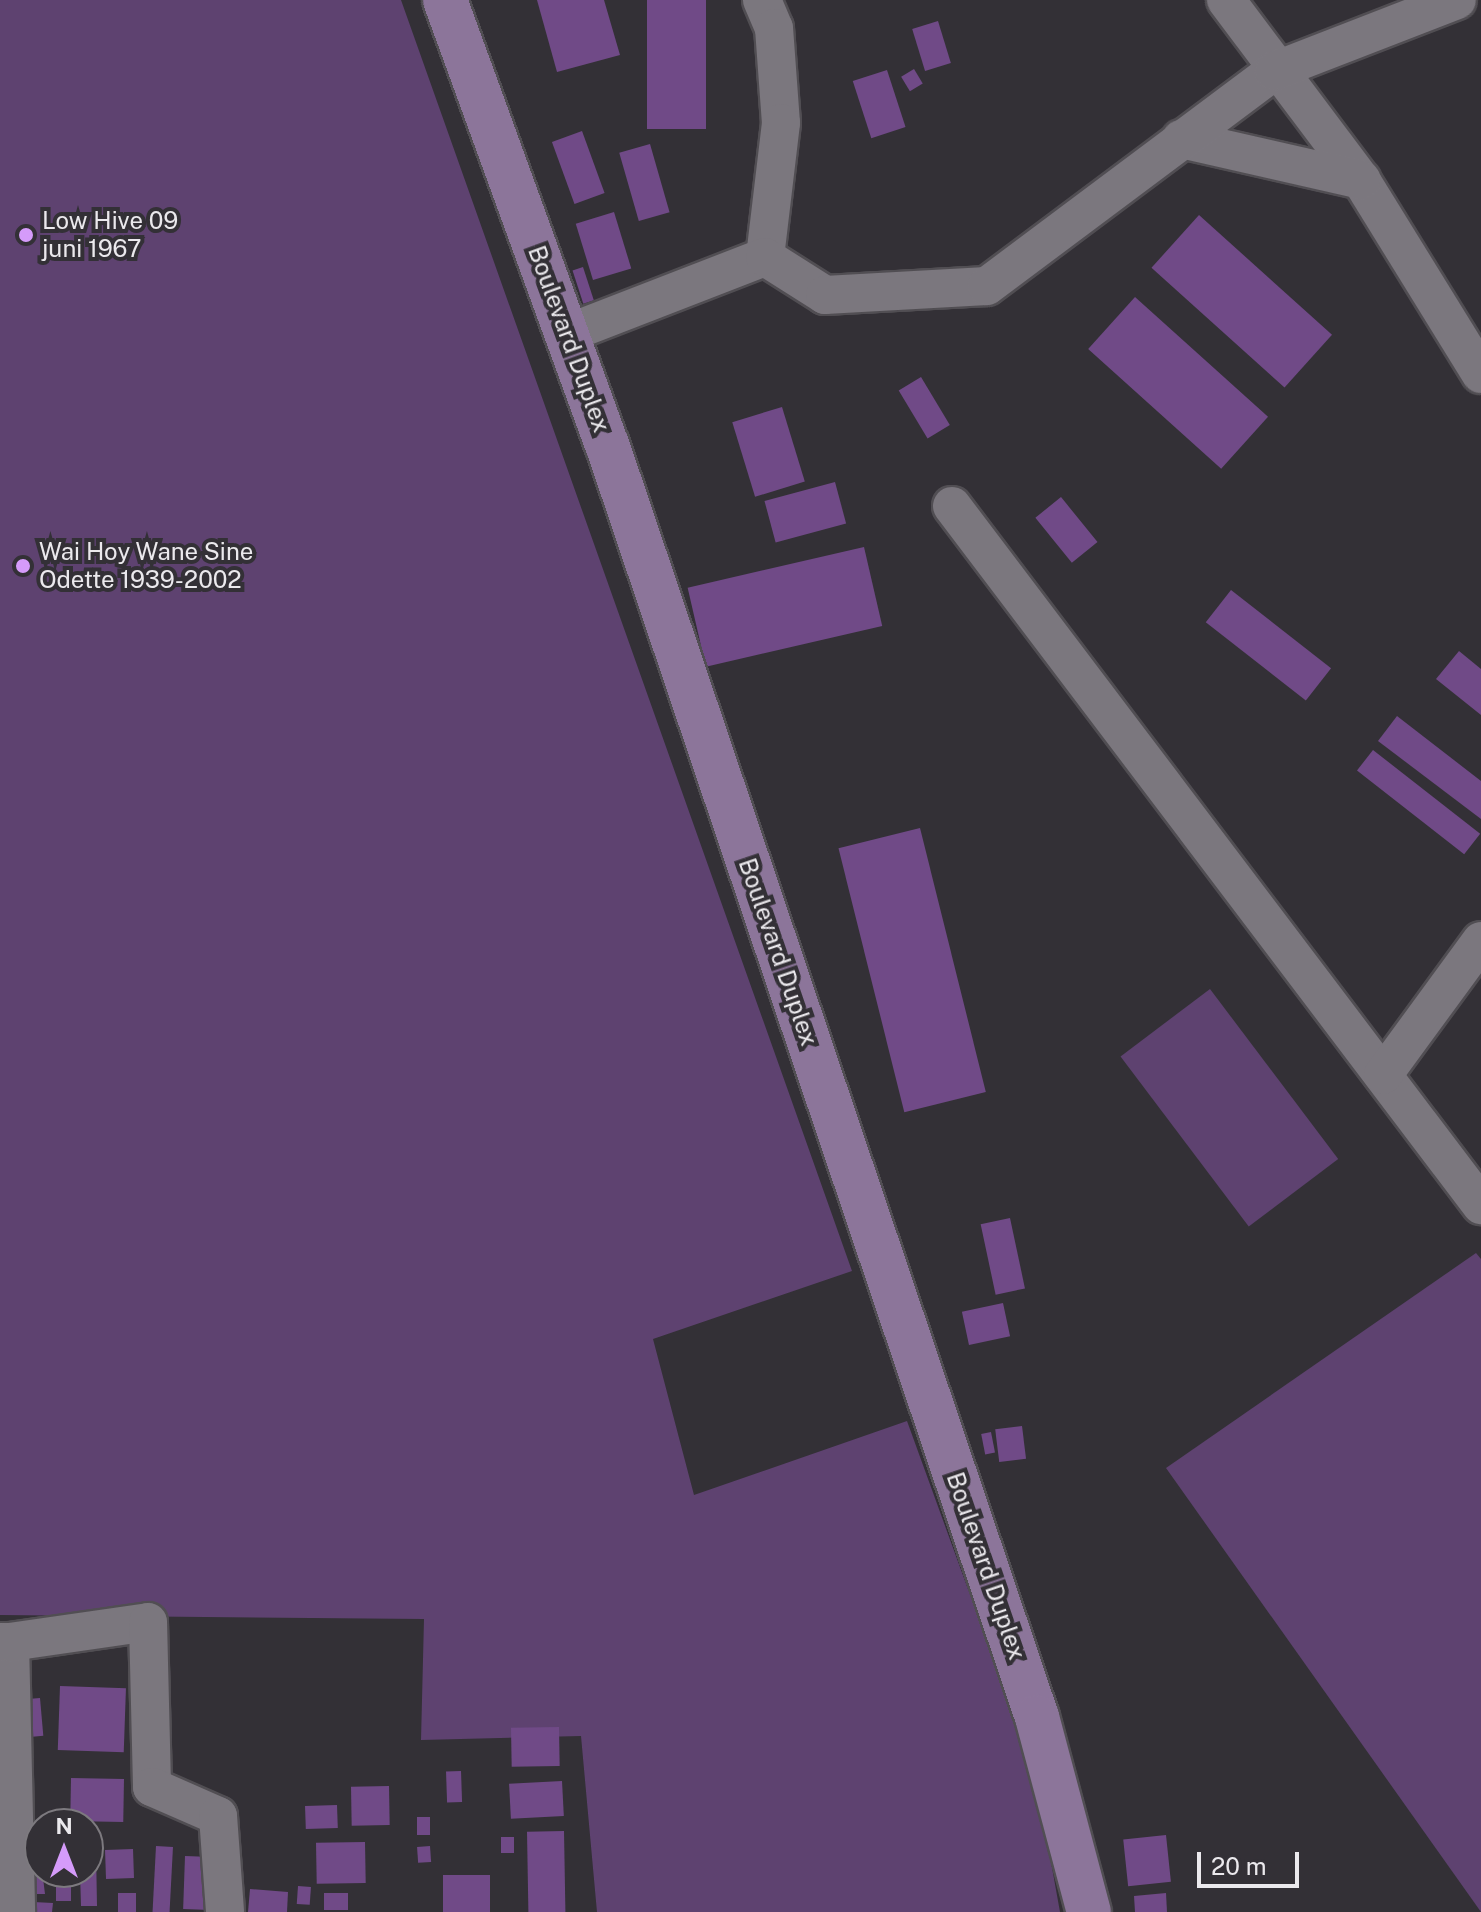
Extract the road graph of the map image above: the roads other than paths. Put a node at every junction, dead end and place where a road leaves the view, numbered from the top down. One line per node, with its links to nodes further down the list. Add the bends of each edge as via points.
1 (445, 0): 9 (main road, Boulevard Duplex)
2 (762, 0): 8 (street, via 774,28 781,123)
3 (1226, 0): 5 (street)
4 (1457, 0): 5 (street)
5 (1282, 68): 6 (street); 7 (street)
6 (1181, 139): 7 (street); 8 (street, via 987,286 825,295)
7 (1361, 180): 10 (street)
8 (765, 257): 9 (street)
9 (566, 334): 18 (main road, Boulevard Duplex, via 1032,1703)
10 (1481, 374)
11 (952, 506): 13 (street)
12 (1481, 941): 13 (street)
13 (1383, 1075): 14 (street)
14 (1481, 1205)
15 (5, 1642): 16 (street); 17 (street, via 148,1622 152,1787 218,1816)
16 (16, 1912)
17 (225, 1912)
18 (1089, 1912)

